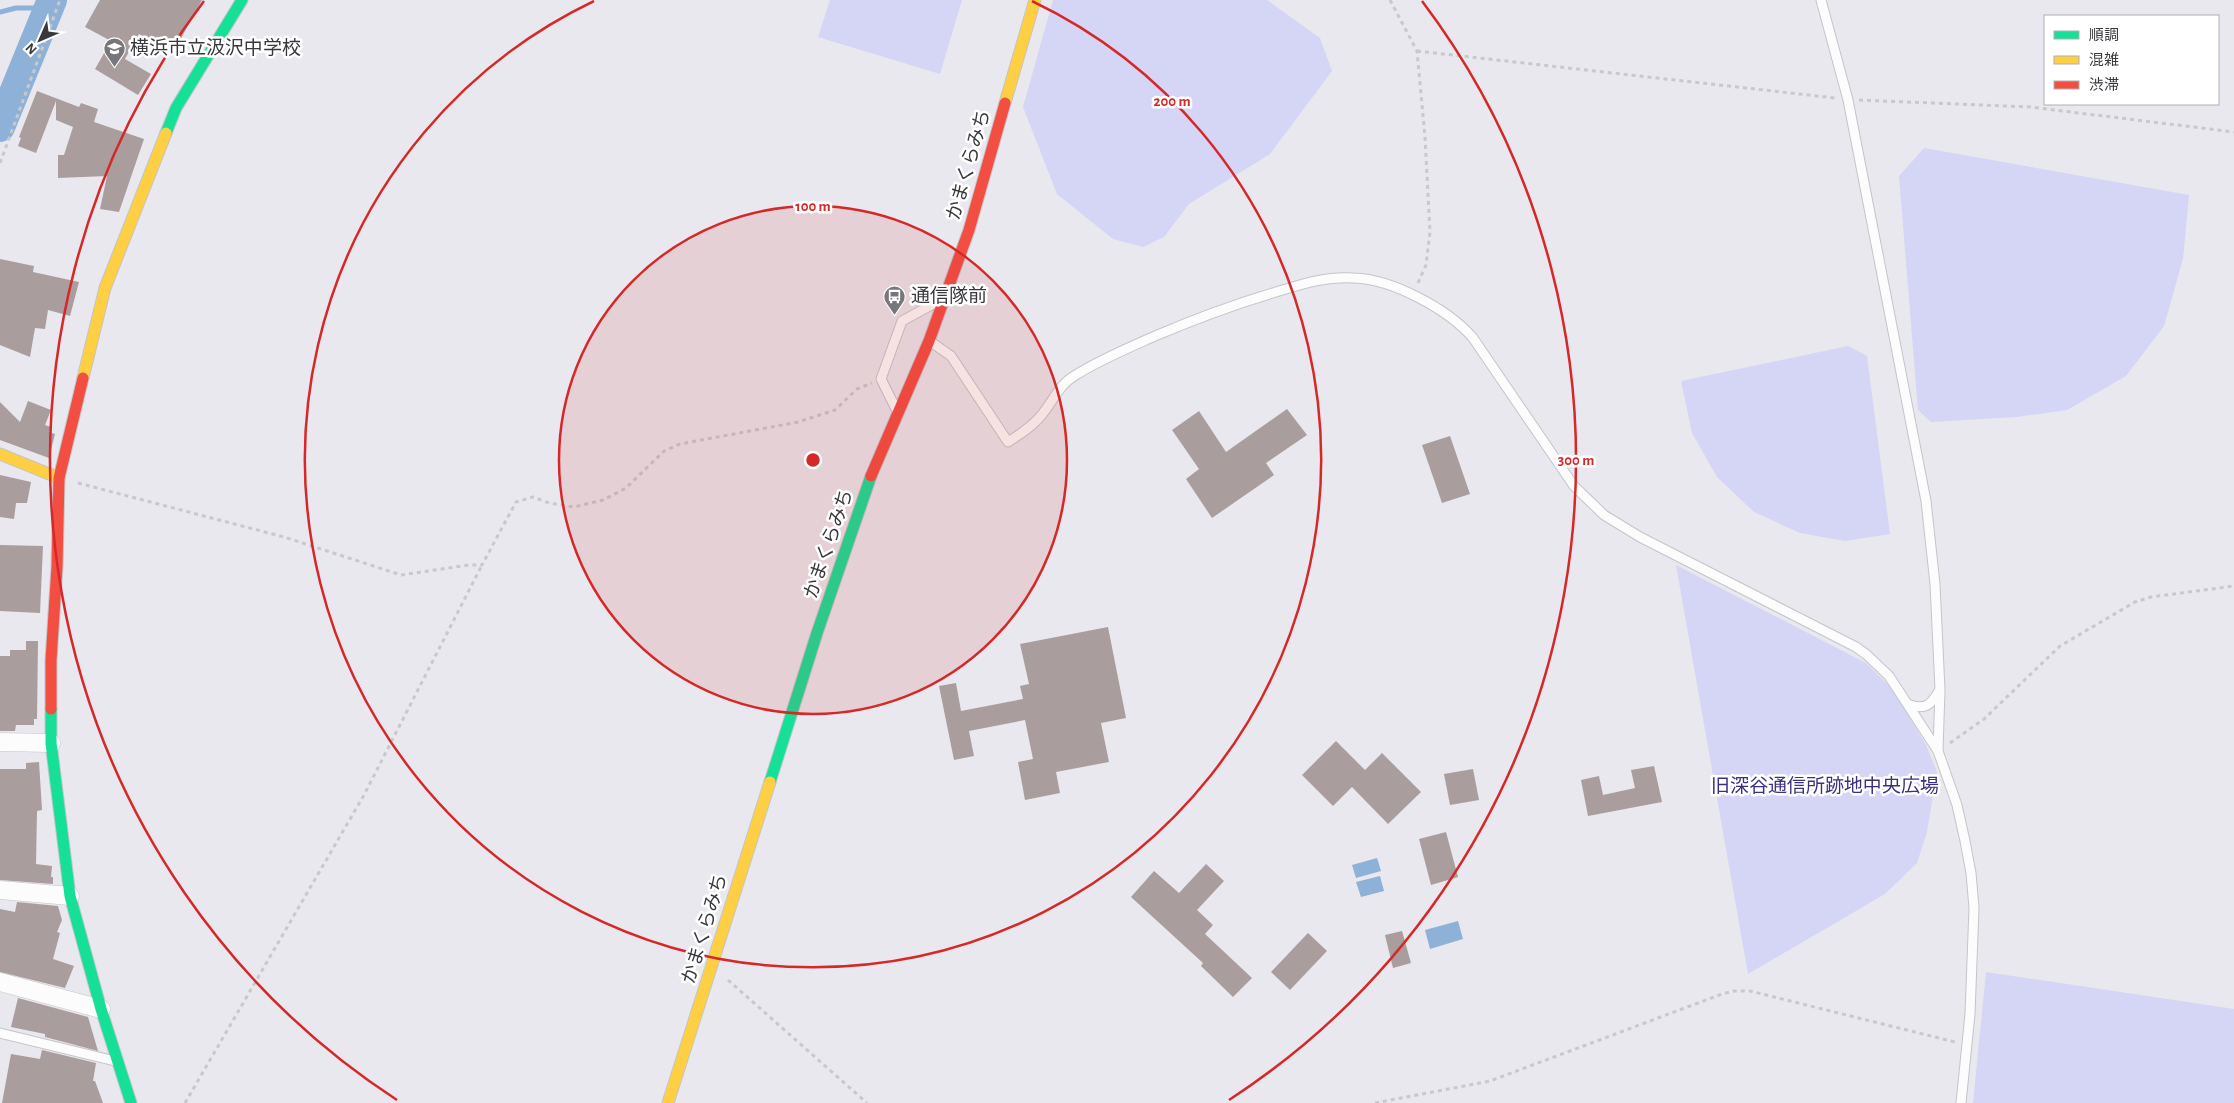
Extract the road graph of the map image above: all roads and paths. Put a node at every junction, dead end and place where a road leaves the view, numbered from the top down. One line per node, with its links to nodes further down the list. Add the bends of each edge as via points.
1 (60, 0): 9 (path)
2 (242, 0): 16 (street, via 176,108 113,266)
3 (1035, 0): 11 (street, かまくらみち, via 971,221)
4 (1390, 0): 6 (path)
5 (1821, 0): 7 (lane)
6 (1417, 51): 7 (path); 10 (path, via 1430,232 1426,265)
7 (1848, 100): 8 (path, via 2030,107); 19 (lane, via 1926,501 1935,584)
8 (2234, 132)
9 (0, 163)
10 (1412, 295): 12 (lane, via 1371,280 1332,278 1244,301 1130,346 1074,376 1061,386 1035,422 1008,442 951,356); 20 (lane, via 1455,320 1473,338 1574,486 1590,504 1640,537 1867,655 1889,676)
11 (944, 298): 12 (street, かまくらみち); 13 (lane, via 902,321)
12 (929, 341): 14 (street, かまくらみち)
13 (882, 379): 14 (lane); 17 (path, via 857,389 835,410 798,422 680,444 664,451 626,488 603,500 574,507 533,497 516,502)
14 (898, 414): 26 (street, かまくらみち, via 872,474 817,634)
15 (0, 454): 16 (street)
16 (59, 478): 17 (path, via 284,537 401,575 469,564); 22 (street, via 51,660)
17 (482, 565): 33 (path, via 364,795)
18 (2234, 586): 23 (path, via 2150,597 2135,602 2060,646 1984,719)
19 (1940, 690): 20 (lane, via 1925,708); 23 (lane)
20 (1910, 705): 23 (lane)
21 (0, 742): 22 (street)
22 (51, 743): 25 (street)
23 (1938, 750): 30 (lane, via 1956,805 1972,873 1974,908)
24 (0, 890): 25 (street)
25 (70, 896): 28 (street)
26 (712, 968): 34 (street, かまくらみち); 35 (path)
27 (0, 982): 28 (street)
28 (101, 1009): 31 (street)
29 (0, 1033): 31 (lane)
30 (1968, 1045): 36 (path, via 1750,991 1734,991 1490,1081); 37 (lane)
31 (118, 1062): 32 (street)
32 (131, 1103)
33 (185, 1103)
34 (668, 1103)
35 (867, 1103)
36 (1376, 1103)
37 (1961, 1103)

